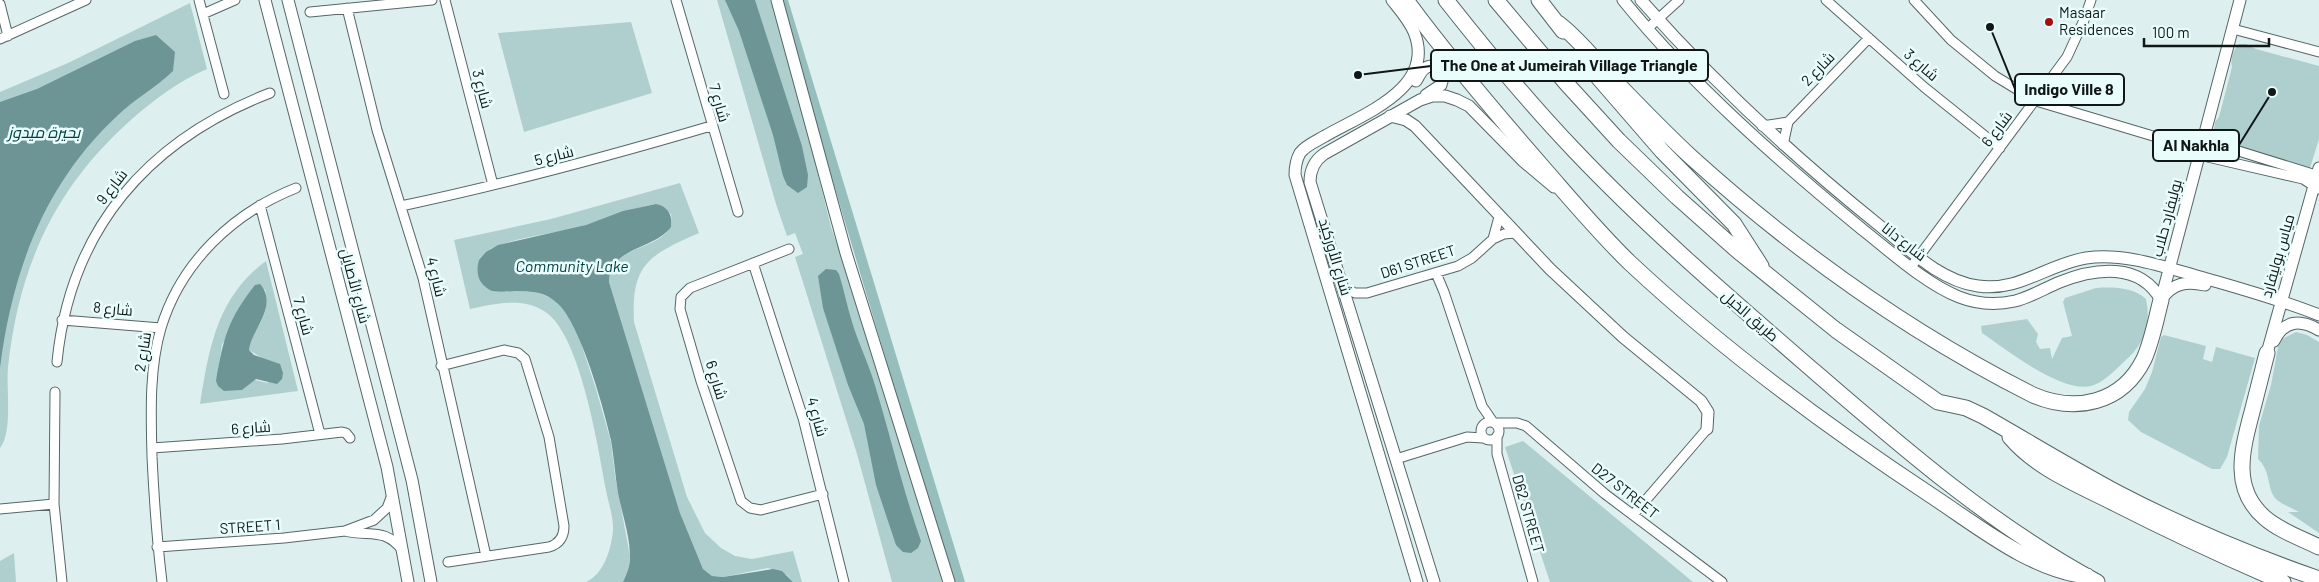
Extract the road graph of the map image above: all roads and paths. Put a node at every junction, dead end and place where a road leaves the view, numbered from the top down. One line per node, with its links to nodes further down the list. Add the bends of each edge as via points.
1 (86, 0): 31 (street)
2 (199, 0): 26 (street)
3 (235, 0): 26 (street)
4 (258, 0): 23 (street)
5 (288, 0): 107 (street, شارع الأصايل, via 412,480)
6 (432, 0): 24 (street)
7 (445, 0): 49 (street, شارع 3)
8 (676, 0): 41 (street, شارع 7)
9 (777, 0): 109 (street, via 846,253)
10 (1392, 0): 36 (street, شارع الأوركيد, via 1413,30 1419,50 1412,78)
11 (1406, 0): 51 (highway, via 1470,84)
12 (1446, 0): 102 (highway, طريق الخيل, via 1576,152 1723,292 1882,431 1948,483 2011,531)
13 (1496, 0): 64 (highway, via 1619,141)
14 (1539, 0): 28 (highway)
15 (1623, 0): 29 (street, شارع دانا)
16 (1641, 0): 27 (street, شارع دانا)
17 (1679, 0): 27 (street)
18 (1826, 0): 32 (street, شارع 3)
19 (1914, 0): 37 (street, via 1972,58)
20 (2091, 0): 37 (street, شارع 6, via 2067,57)
21 (2240, 0): 30 (street, بوليفارد حلاب)
22 (0, 4): 31 (street)
23 (266, 4): 90 (street, شارع الأصايل)
24 (347, 8): 25 (street); 53 (street, شارع 4, via 372,112)
25 (310, 12)
26 (203, 14): 35 (street)
27 (1658, 19): 29 (street); 42 (street, شارع دانا, via 1697,63)
28 (1558, 23): 64 (highway, via 1638,124 1737,229); 67 (highway, via 1672,138 1798,247 1902,322 2032,395 2052,402 2079,404 2097,401 2120,388 2143,360)
29 (1647, 29): 61 (street, شارع دانا, via 1742,125)
30 (2233, 29): 33 (street); 44 (street, بوليفارد حلاب)
31 (4, 38)
32 (1869, 38): 40 (street, شارع 2); 46 (street, شارع 3)
33 (2319, 52)
34 (270, 93): 70 (street, شارع 9, via 192,131 146,168 109,213 94,238)
35 (224, 94)
36 (1390, 98): 38 (street, via 1410,88 1425,68 1431,66 1440,70 1443,76 1441,85); 78 (street, شارع الأوركيد, via 1307,146 1295,167 1296,181)
37 (2036, 101): 43 (street); 46 (street, شارع 6)
38 (1414, 103): 39 (street, شارع الأوركيد); 51 (street, شارع الأوركيد, via 1438,96 1463,103 1537,174)
39 (1390, 116): 55 (street, via 1415,126); 66 (street, شارع الأوركيد, via 1324,154 1311,171 1310,182)
40 (1788, 122): 42 (street); 45 (street)
41 (711, 126): 49 (street, شارع 5); 54 (street, شارع 7)
42 (1762, 126): 45 (street, شارع دانا)
43 (2153, 136): 44 (street); 47 (street)
44 (2203, 140): 47 (street, بوليفارد حلاب); 48 (street)
45 (1783, 145): 59 (street, شارع دانا)
46 (2000, 148): 59 (street, شارع 6)
47 (2199, 155): 48 (street, via 2303,179); 62 (street, بوليفارد حلاب)
48 (2318, 179): 68 (street, مياس بوليفارد)
49 (493, 186): 53 (street, شارع 5)
50 (296, 188): 52 (street, شارع 2)
51 (1566, 196): 102 (highway, via 1648,279 1817,417 2031,560 2053,570)
52 (260, 205): 71 (street, شارع 2, via 237,220 198,257 183,279); 84 (street, شارع 7)
53 (401, 206): 75 (street, شارع 4, via 423,278)
54 (738, 212)
55 (1499, 217): 56 (street); 57 (street)
56 (1515, 233): 57 (street, D61 STREET); 82 (street, via 1599,315 1701,401 1708,412)
57 (1494, 239): 63 (street, D61 STREET, via 1465,262)
58 (789, 248): 60 (street, شارع 6)
59 (1918, 256): 61 (street, شارع 6); 62 (street, شارع دانا, via 1950,278 1987,287 2016,284 2064,264 2097,257 2120,257)
60 (753, 263): 91 (street, شارع 4, via 790,375); 91 (street, شارع 6, via 690,288 681,296 680,309 701,382 739,496 745,505 761,510)
61 (1911, 267): 67 (street, شارع دانا, via 1945,290 1979,302 2016,301 2074,277 2114,271 2142,278)
62 (2169, 268): 65 (street, شارع دانا); 67 (street, بوليفارد حلاب)
63 (1439, 272): 66 (street, D61 STREET, via 1367,293 1355,293); 77 (street)
64 (1765, 274): 81 (highway, via 1938,402 1966,408)
65 (2230, 285): 67 (street, شارع دانا, via 2219,288 2181,283); 68 (street, شارع دانا)
66 (1344, 288): 89 (street, شارع الأوركيد)
67 (2161, 300)
68 (2281, 302): 69 (street, شارع دانا); 73 (street, مياس بوليفارد)
69 (2319, 314)
70 (62, 320): 71 (street, شارع 8); 74 (street, شارع 9)
71 (161, 328): 87 (street, شارع 2, via 153,377)
72 (2319, 330): 73 (street, via 2304,323 2289,324 2278,333)
73 (2267, 353): 97 (highway, via 2242,448 2242,481 2248,497 2264,517)
74 (57, 362)
75 (441, 366): 99 (street, شارع 4); 99 (street, via 504,350 518,353 527,364 549,437 564,526 562,538 554,546)
76 (55, 392): 92 (street)
77 (1482, 406): 79 (street); 83 (street)
78 (1370, 422): 89 (street, via 1380,431 1388,454); 110 (street, شارع الأوركيد)
79 (1494, 423): 80 (street, D27 STREET); 83 (street, via 1487,422); 85 (street, via 1498,427)
80 (1512, 424): 85 (street); 94 (street, D27 STREET, via 1526,426)
81 (2004, 427): 103 (highway, via 2086,476 2153,510); 114 (highway, via 2025,452 2043,465 2193,542)
82 (1707, 430): 94 (street)
83 (1483, 433): 85 (street, via 1492,440); 88 (street, D62 STREET); 89 (street)
84 (320, 434): 86 (street, شارع 6, via 344,432); 87 (street, شارع 6)
85 (1498, 435): 88 (street, D62 STREET)
86 (350, 438)
87 (152, 448): 96 (street, شارع 2)
88 (1497, 454): 112 (street, D62 STREET)
89 (1396, 459): 111 (street, شارع الأوركيد)
90 (393, 493): 95 (street, via 381,515); 98 (street, شارع الأصايل)
91 (823, 494): 108 (street, شارع 4)
92 (54, 504): 93 (street); 104 (street)
93 (0, 509)
94 (1633, 515): 101 (street, D27 STREET)
95 (345, 531): 96 (street, STREET 1); 98 (street, via 383,535)
96 (158, 547): 105 (street, شارع 2)
97 (2319, 547)
98 (404, 553): 106 (street, شارع الأصايل)
99 (486, 556): 100 (street)
100 (448, 562)
101 (1711, 578): 113 (street, D27 STREET)
102 (2092, 579)
103 (2319, 579)
104 (62, 582)
105 (162, 582)
106 (408, 582)
107 (432, 582)
108 (844, 582)
109 (949, 582)
110 (1417, 582)
111 (1434, 582)
112 (1533, 582)
113 (1722, 582)
114 (2283, 582)

